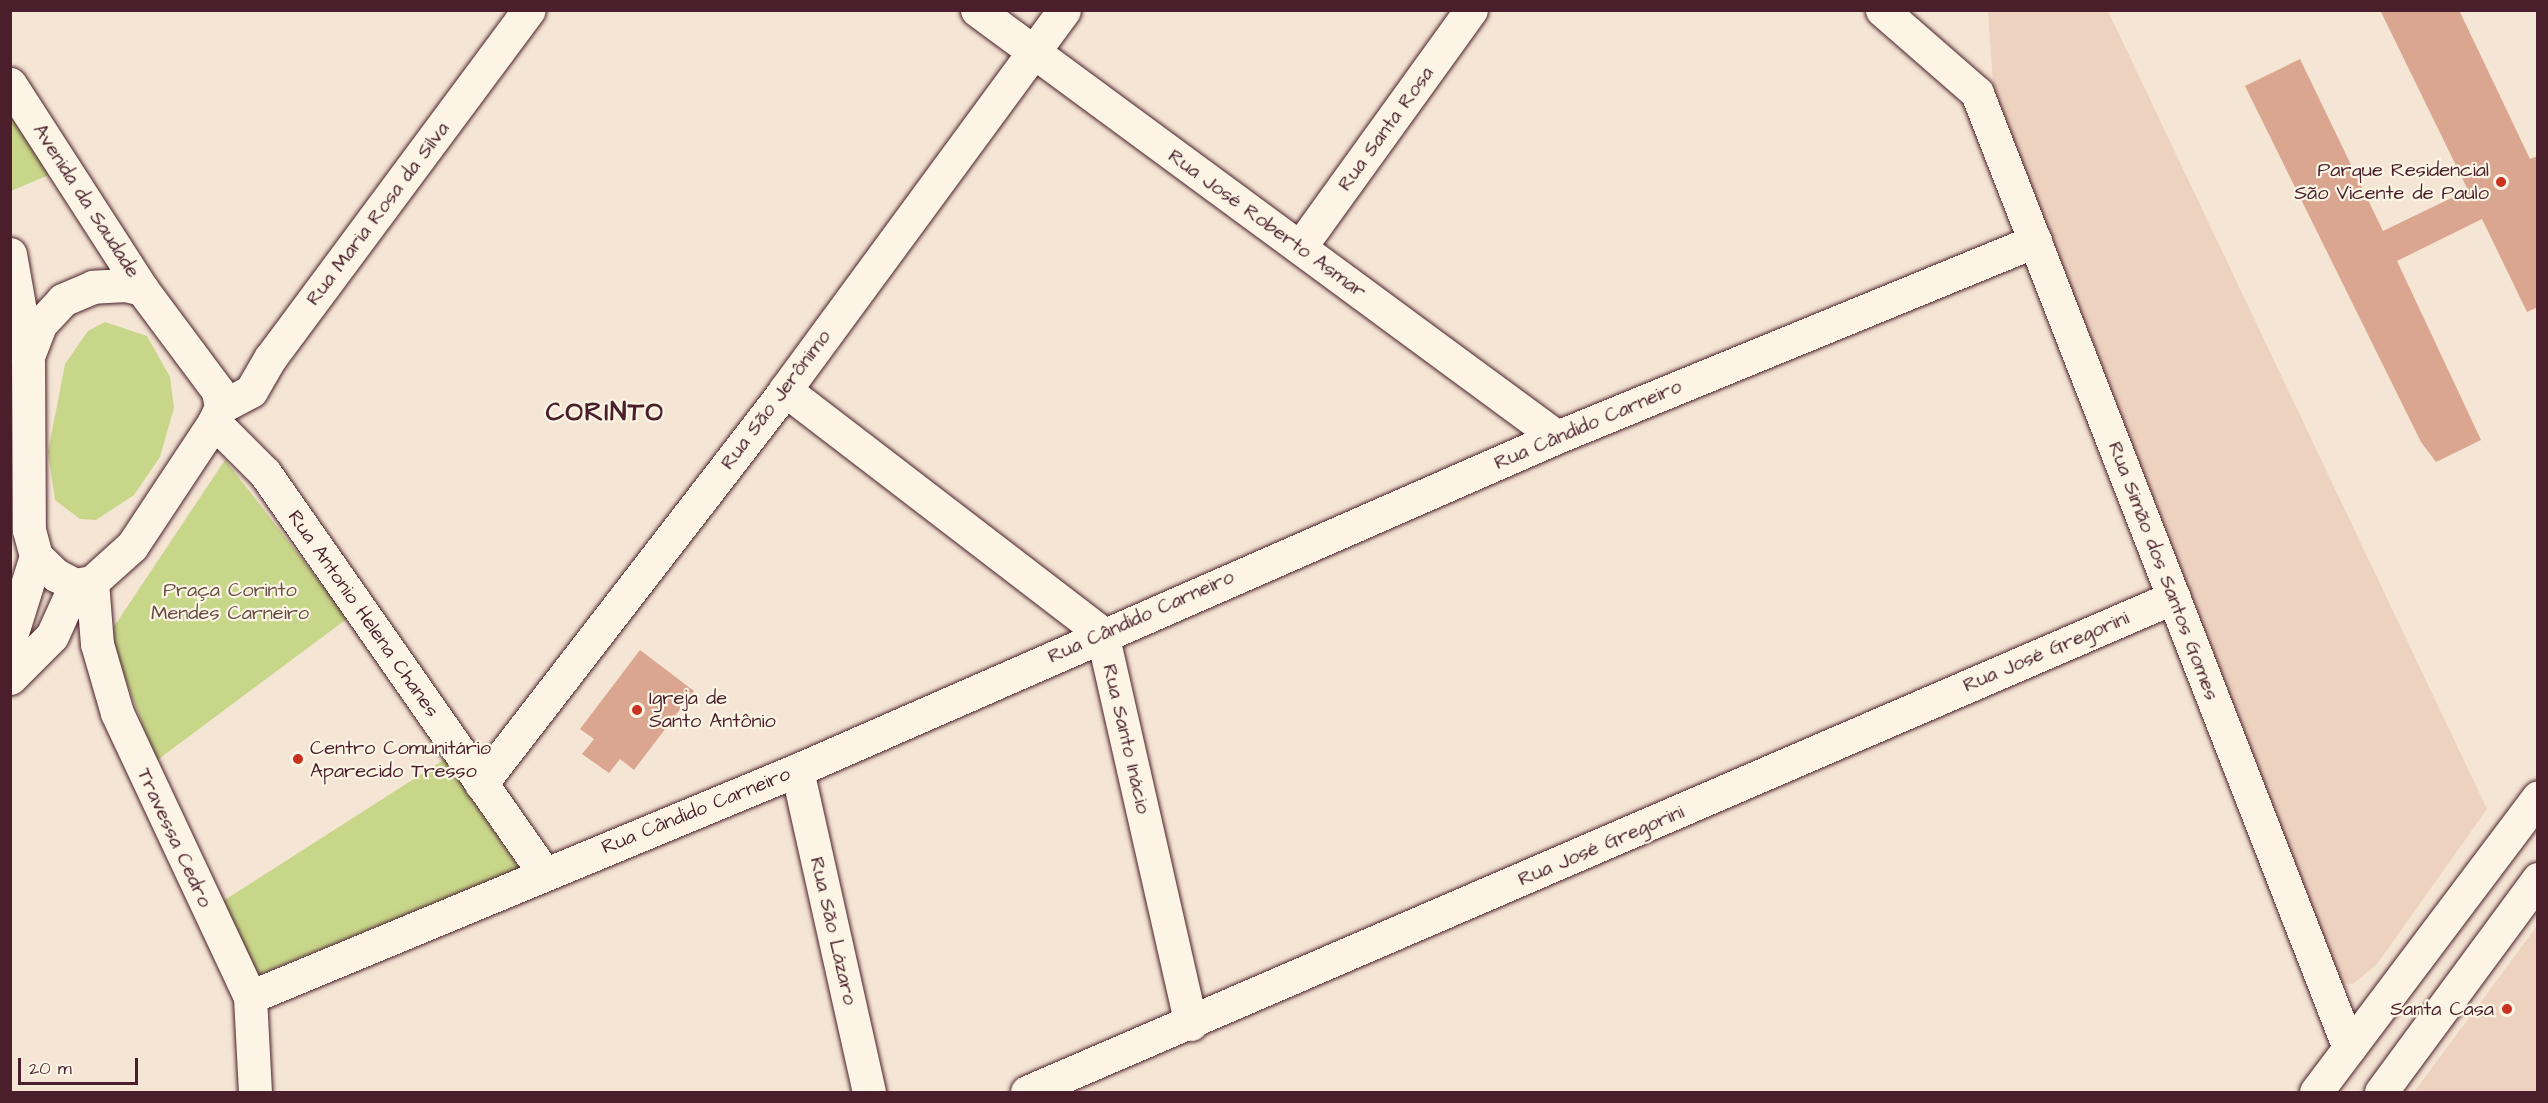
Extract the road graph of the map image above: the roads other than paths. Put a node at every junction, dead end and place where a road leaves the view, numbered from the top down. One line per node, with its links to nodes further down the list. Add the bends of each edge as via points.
1 (529, 10): 15 (street, Rua Maria Rosa da Silva, via 271,357 251,392)
2 (976, 10): 6 (street, Rua José Roberto Asmar)
3 (1064, 10): 6 (street, Rua São Jerônimo)
4 (1471, 10): 9 (street, Rua Santa Rosa)
5 (1882, 10): 8 (street, Rua Simão dos Santos Gomes, via 1977,93)
6 (1033, 53): 9 (street, Rua José Roberto Asmar); 13 (street, Rua São Jerônimo)
7 (10, 84): 11 (street, Avenida da Saudade)
8 (2035, 241): 16 (street, Rua Cândido Carneiro); 19 (street, Rua Simão dos Santos Gomes)
9 (1300, 248): 16 (street, Rua José Roberto Asmar)
10 (10, 254): 12 (street)
11 (142, 289): 12 (street, via 109,284 70,296 40,325); 15 (street, Avenida da Saudade)
12 (28, 356): 14 (street)
13 (785, 390): 20 (street); 24 (street, Rua São Jerônimo)
14 (19, 402): 17 (street, via 25,493)
15 (218, 407): 18 (street, via 132,546); 24 (street, Rua Antonio Helena Chanes)
16 (1557, 437): 20 (street, Rua Cândido Carneiro)
17 (36, 556): 18 (street); 21 (street)
18 (84, 583): 22 (street, via 52,636); 28 (street, Travessa Cedro, via 117,712)
19 (2174, 597): 29 (street, Rua José Gregorini); 30 (street, Rua Simão dos Santos Gomes)
20 (1102, 633): 23 (street, Rua Cândido Carneiro); 29 (street, Rua Santo Inácio)
21 (10, 639)
22 (10, 678)
23 (797, 770): 26 (street, Rua Cândido Carneiro); 33 (street, Rua São Lázaro)
24 (481, 784): 26 (street, Rua Antonio Helena Chanes)
25 (2538, 797): 30 (street)
26 (544, 873): 28 (street, Rua Cândido Carneiro)
27 (2538, 879): 31 (street)
28 (250, 996): 32 (street, Travessa Cedro)
29 (1191, 1024): 34 (street, Rua José Gregorini)
30 (2349, 1048): 31 (street); 35 (street)
31 (2386, 1085)
32 (255, 1092)
33 (869, 1092)
34 (1027, 1092)
35 (2316, 1092)

